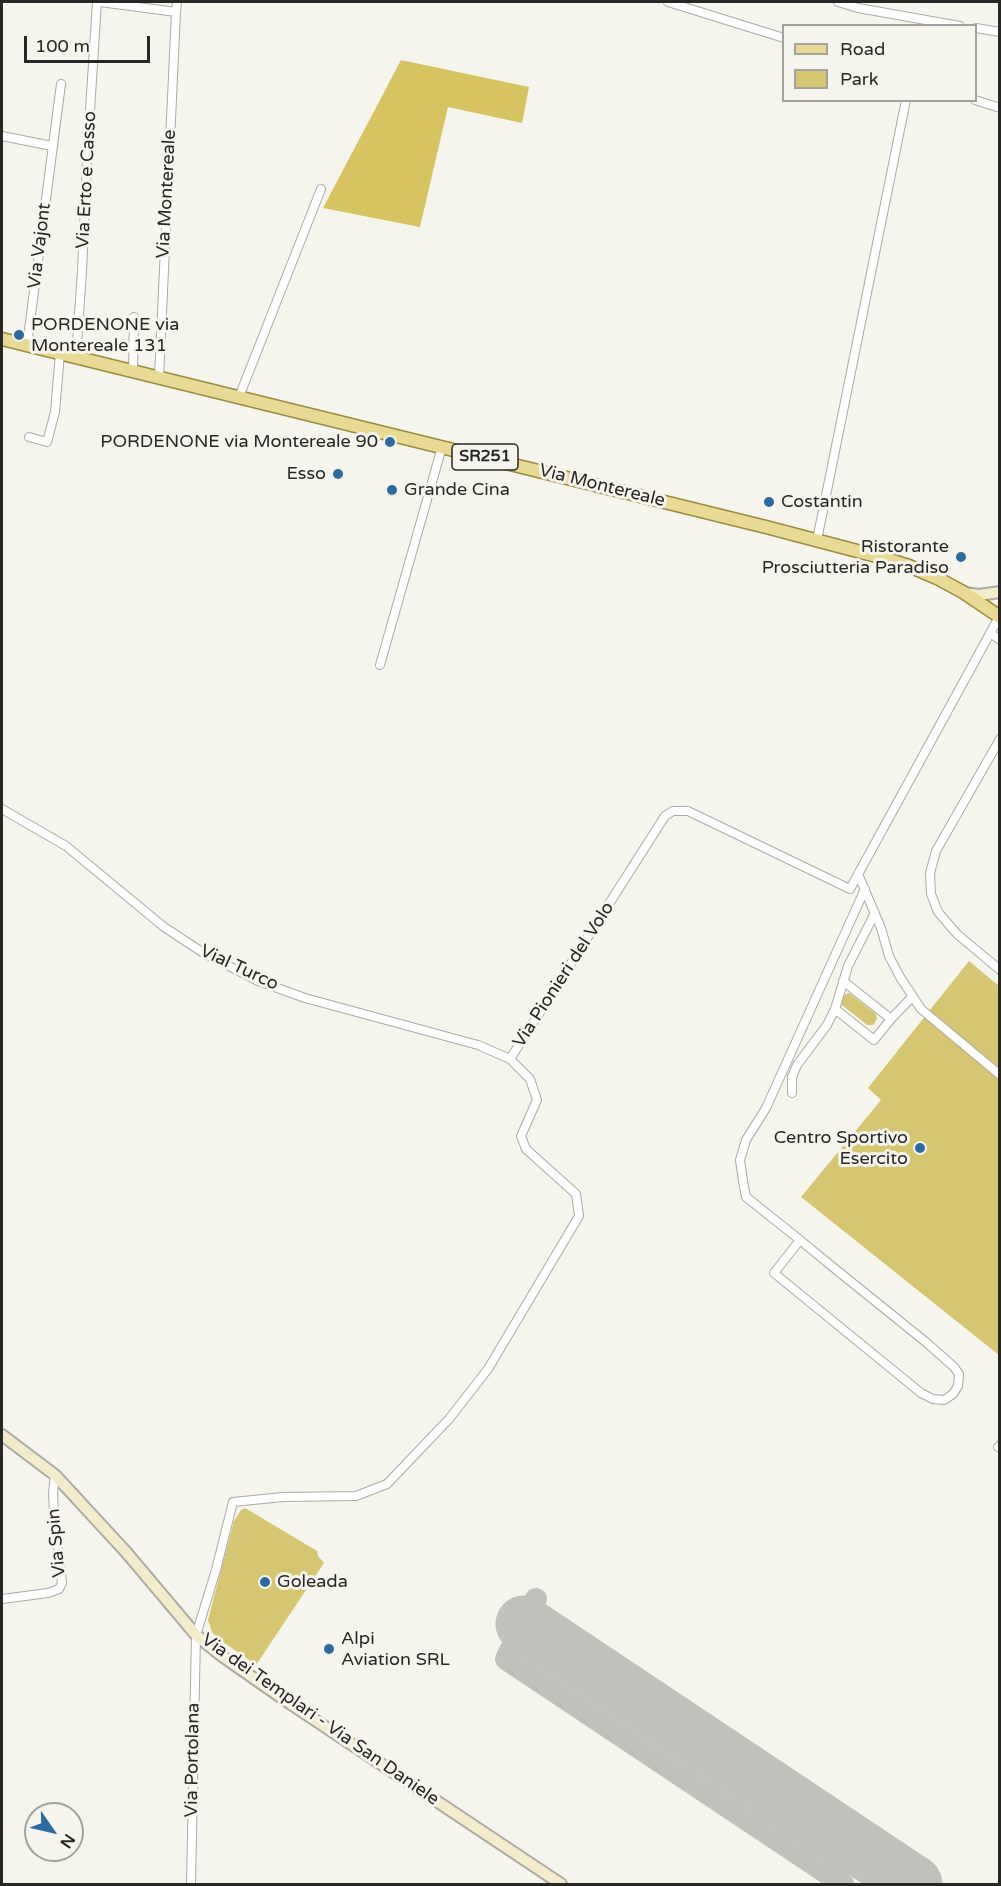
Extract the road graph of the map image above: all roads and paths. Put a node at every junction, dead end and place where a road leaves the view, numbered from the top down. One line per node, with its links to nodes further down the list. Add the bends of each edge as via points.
1 (99, 2): 5 (street); 21 (street, Via Erto e Casso)
2 (177, 2): 5 (street, Via Montereale)
3 (668, 2): 9 (street)
4 (838, 2): 6 (street)
5 (176, 12): 23 (street, Via Montereale)
6 (949, 24)
7 (977, 28): 8 (street)
8 (999, 32)
9 (782, 38)
10 (61, 84): 15 (street, Via Vajont)
11 (977, 101): 13 (street)
12 (906, 102): 27 (street)
13 (999, 108)
14 (2, 136): 15 (street)
15 (52, 146): 19 (street, Via Vajont)
16 (321, 189): 24 (street)
17 (134, 317): 22 (street)
18 (2, 339): 19 (main road, Via Montereale / SR251)
19 (27, 345): 20 (main road, Via Montereale / SR251)
20 (60, 353): 21 (main road, Via Montereale / SR251); 25 (street, via 55,412 47,442)
21 (76, 358): 22 (main road, Via Montereale / SR251)
22 (133, 371): 23 (main road, Via Montereale / SR251)
23 (159, 377): 24 (main road, Via Montereale / SR251)
24 (239, 397): 26 (main road, Via Montereale / SR251)
25 (29, 437)
26 (442, 447): 27 (main road, Via Montereale / SR251); 34 (street)
27 (818, 540): 28 (main road, Via Montereale / SR251, via 909,566)
28 (963, 592): 29 (street); 31 (main road, Via Montereale / SR251)
29 (999, 592)
30 (999, 612): 31 (street)
31 (999, 617): 32 (street)
32 (990, 633): 33 (street); 39 (street)
33 (999, 640)
34 (380, 666)
35 (999, 738): 37 (street)
36 (999, 753): 37 (street)
37 (989, 758): 42 (street, via 936,851 930,873 931,894 938,912)
38 (2, 809): 47 (street, Vial Turco, via 66,846 164,927 258,981 305,998 478,1045)
39 (858, 874): 40 (street); 47 (street, Via Pionieri del Volo, via 850,889 688,811 673,811 665,816)
40 (865, 889): 41 (street); 50 (street, via 740,1160 746,1197)
41 (875, 913): 43 (street); 44 (street, via 889,956)
42 (999, 970)
43 (843, 981): 45 (street); 46 (street)
44 (912, 997): 46 (street); 48 (street, via 936,1023)
45 (835, 1009): 46 (street, via 874,1040); 49 (street, via 797,1065)
46 (891, 1019)
47 (510, 1059): 54 (street, Via Pionieri del Volo, via 530,1079 537,1100 521,1136 526,1149 576,1194 579,1216 488,1369 449,1419 387,1484 356,1496 233,1502)
48 (999, 1075)
49 (792, 1094)
50 (800, 1240): 50 (street, via 954,1366 959,1374 953,1394 944,1400 921,1393 774,1273)
51 (2, 1435): 52 (street, Via dei Templari - Via San Daniele)
52 (55, 1475): 53 (street, Via Spin, via 54,1513 62,1583 59,1589 48,1593); 54 (street, Via dei Templari - Via San Daniele)
53 (2, 1599)
54 (196, 1635): 55 (street, Via Portolana); 56 (street, Via dei Templari - Via San Daniele)
55 (191, 1884)
56 (561, 1884)

